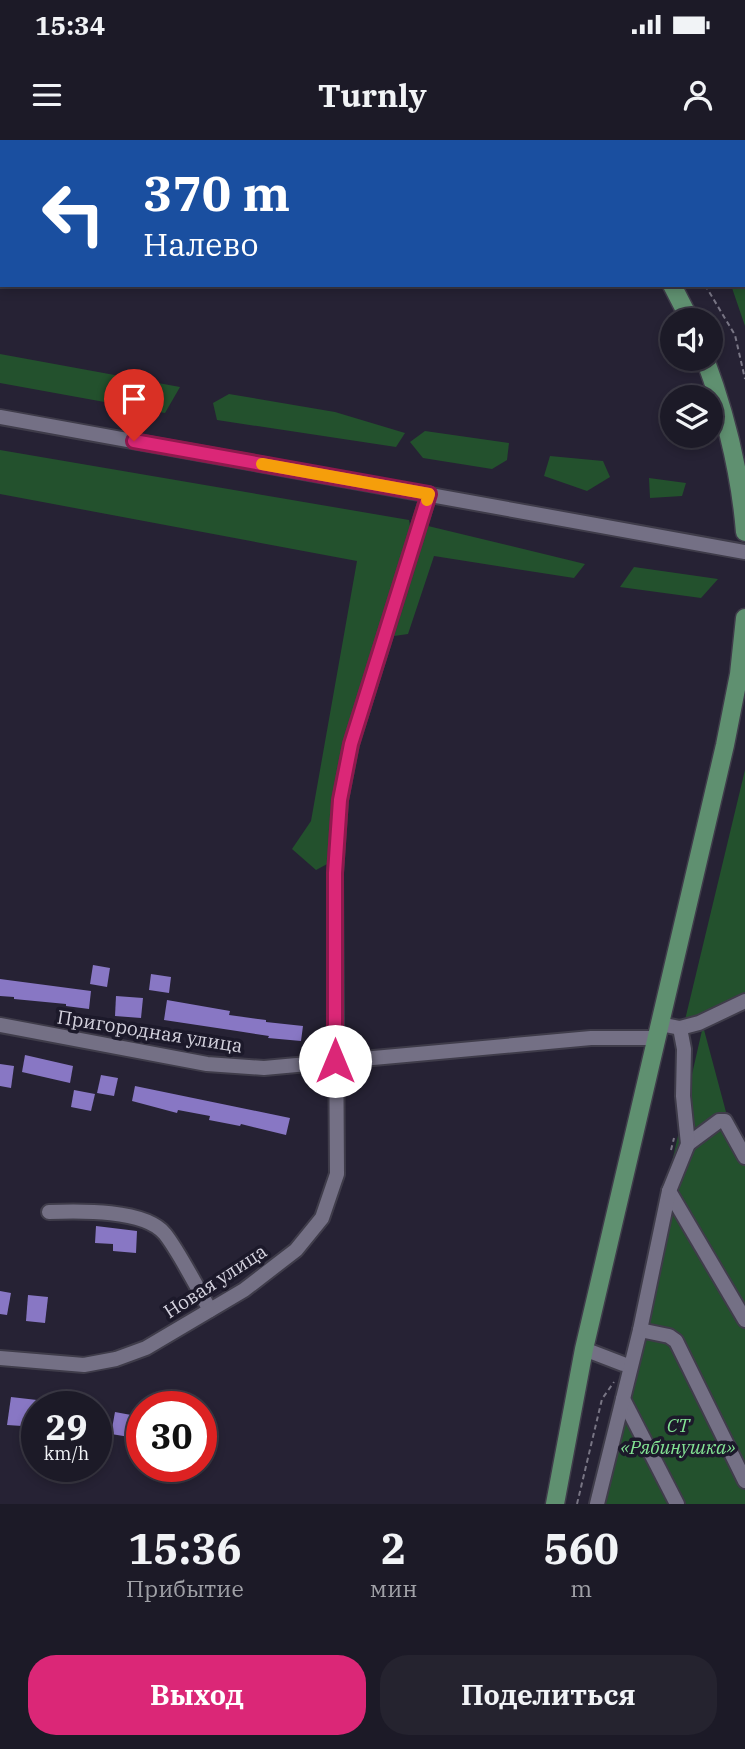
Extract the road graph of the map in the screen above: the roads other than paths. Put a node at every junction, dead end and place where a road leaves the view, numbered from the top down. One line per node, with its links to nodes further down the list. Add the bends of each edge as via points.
1 (673, 287): 2 (main road)
2 (684, 308)
3 (709, 371): 6 (main road, via 728,426)
4 (0, 417): 5 (street)
5 (429, 494): 7 (street); 13 (street, Новая улица, via 351,744 340,800 335,873)
6 (745, 532)
7 (745, 552)
8 (745, 618): 12 (main road, via 727,735)
9 (745, 1001): 11 (street)
10 (0, 1025): 13 (street, Пригородная улица, via 207,1064 264,1068)
11 (680, 1028): 12 (street, Пригородная улица); 14 (street)
12 (659, 1031): 13 (street, Пригородная улица); 21 (main road)
13 (335, 1061): 18 (street, Новая улица, via 337,1174 322,1219 296,1250)
14 (688, 1144): 15 (street, via 725,1121); 16 (street)
15 (745, 1157)
16 (669, 1191): 19 (street); 20 (street)
17 (49, 1212): 18 (street, via 102,1211 164,1232)
18 (210, 1310): 22 (street, Новая улица, via 146,1348 116,1359 84,1365)
19 (745, 1320)
20 (640, 1330): 24 (street); 25 (street, via 676,1341)
21 (584, 1349): 23 (street); 26 (main road)
22 (0, 1358)
23 (623, 1364)
24 (623, 1399): 27 (street); 28 (street)
25 (745, 1481)
26 (555, 1504)
27 (597, 1504)
28 (677, 1504)

